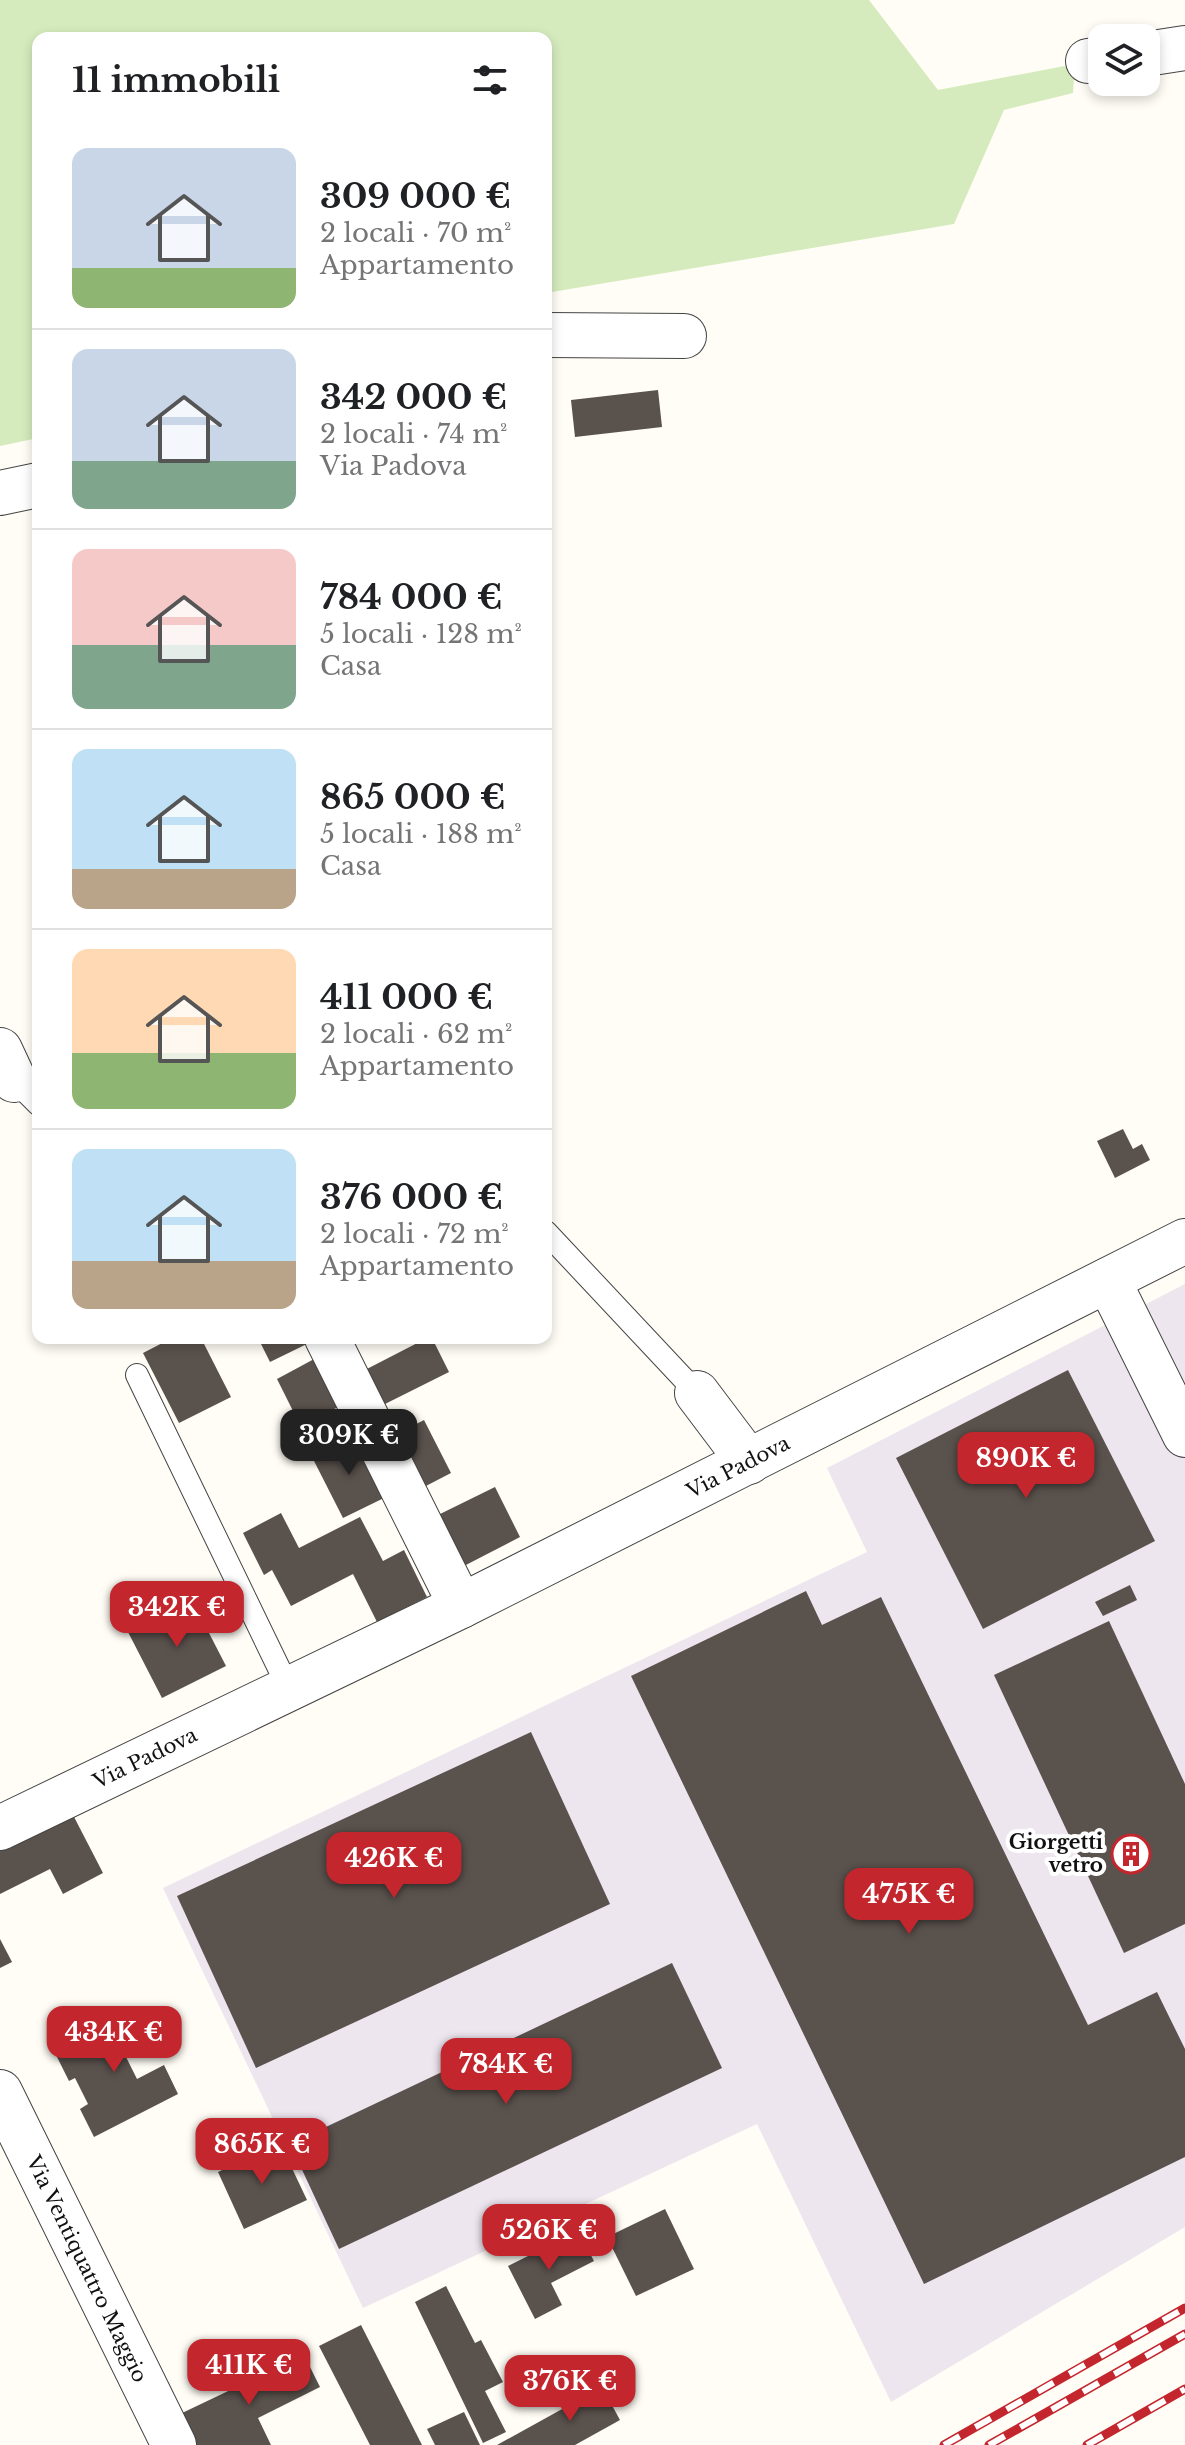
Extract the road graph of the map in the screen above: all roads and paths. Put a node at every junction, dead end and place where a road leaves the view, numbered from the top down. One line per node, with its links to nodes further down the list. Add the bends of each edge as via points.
1 (1185, 48): 2 (street)
2 (1160, 52)
3 (552, 335): 4 (street)
4 (684, 336)
5 (32, 486): 6 (street)
6 (0, 493)
7 (552, 1238): 12 (lane)
8 (1185, 1241): 9 (street, Via Padova)
9 (1108, 1280): 13 (street); 14 (street, Via Padova)
10 (330, 1344): 15 (street)
11 (137, 1375): 16 (lane)
12 (697, 1393): 14 (street)
13 (1185, 1435)
14 (749, 1462): 15 (street, Via Padova)
15 (461, 1606): 16 (street, Via Padova)
16 (289, 1689): 17 (street, Via Padova)
17 (0, 1828)
18 (0, 2092): 19 (street, Via Ventiquattro Maggio)
19 (174, 2445)

